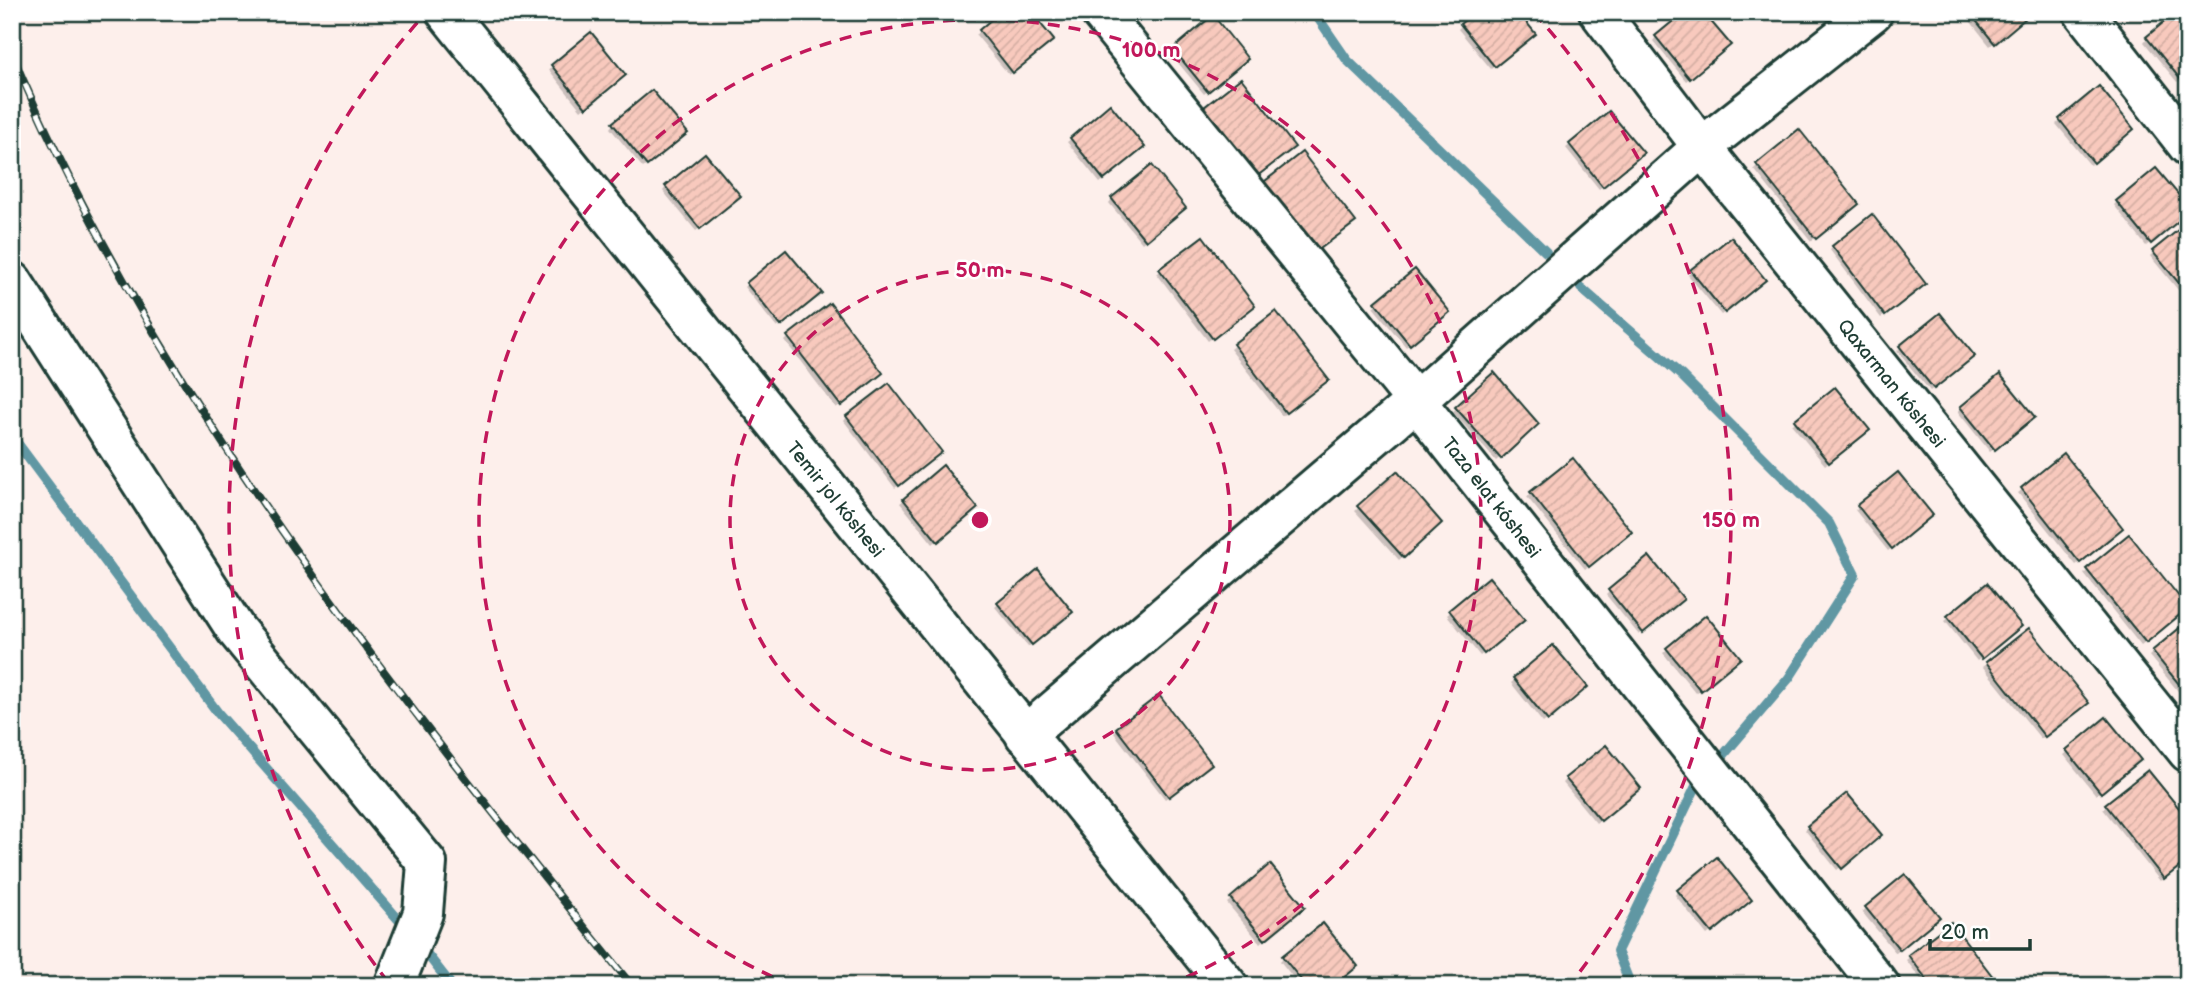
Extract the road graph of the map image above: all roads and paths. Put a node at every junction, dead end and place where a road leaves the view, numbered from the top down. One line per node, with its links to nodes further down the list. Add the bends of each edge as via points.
1 (446, 12): 10 (street, Temir jol kóshesi)
2 (1100, 12): 9 (street, Taza elat kóshesi)
3 (1599, 12): 7 (street, Qaxarman kóshesi)
4 (1873, 12): 7 (street)
5 (2083, 12): 6 (street)
6 (2188, 146)
7 (1702, 147): 9 (street); 11 (street, Qaxarman kóshesi)
8 (12, 281): 12 (street, via 236,630 427,863 423,913)
9 (1416, 401): 10 (street); 14 (street, Taza elat kóshesi)
10 (1025, 735): 13 (street, Temir jol kóshesi)
11 (2188, 752)
12 (394, 986)
13 (1228, 986)
14 (1880, 986)

